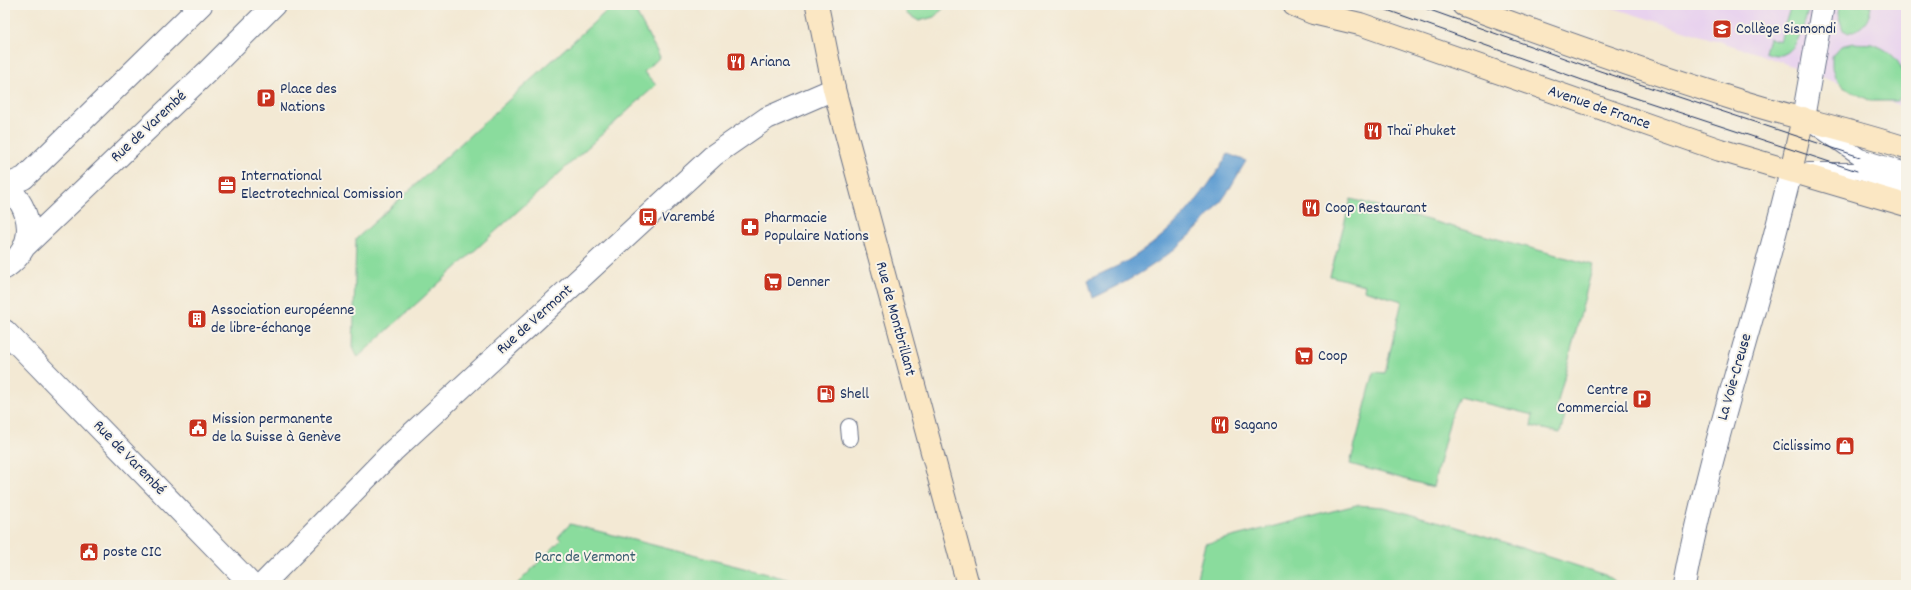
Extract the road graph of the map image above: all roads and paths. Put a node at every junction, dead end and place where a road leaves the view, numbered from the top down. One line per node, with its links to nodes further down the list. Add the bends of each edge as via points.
1 (201, 5): 12 (street, via 24,178)
2 (274, 5): 15 (street, Rue de Varembé)
3 (817, 5): 7 (main road, Rue de Montbrillant)
4 (1294, 5): 10 (main road, Avenue de France, via 1313,13 1360,24 1720,150)
5 (1463, 5): 8 (main road, via 1732,99)
6 (1823, 5): 8 (street)
7 (834, 89): 19 (street, Rue de Vermont, via 767,118 714,156 393,451); 20 (main road, Rue de Montbrillant)
8 (1803, 118): 9 (main road); 10 (main road); 11 (lane, via 1860,156)
9 (1906, 148)
10 (1791, 171): 13 (lane, via 1857,171); 14 (main road, Avenue de France); 21 (street, La Voie-Creuse, via 1712,461)
11 (1906, 171)
12 (5, 185): 15 (street, via 24,207 28,220 28,234)
13 (1906, 187)
14 (1906, 205)
15 (24, 247): 16 (street, Rue de Varembé, via 16,259)
16 (5, 268)
17 (5, 331): 18 (street, Rue de Varembé)
18 (252, 585)
19 (262, 585)
20 (968, 585)
21 (1684, 585)

